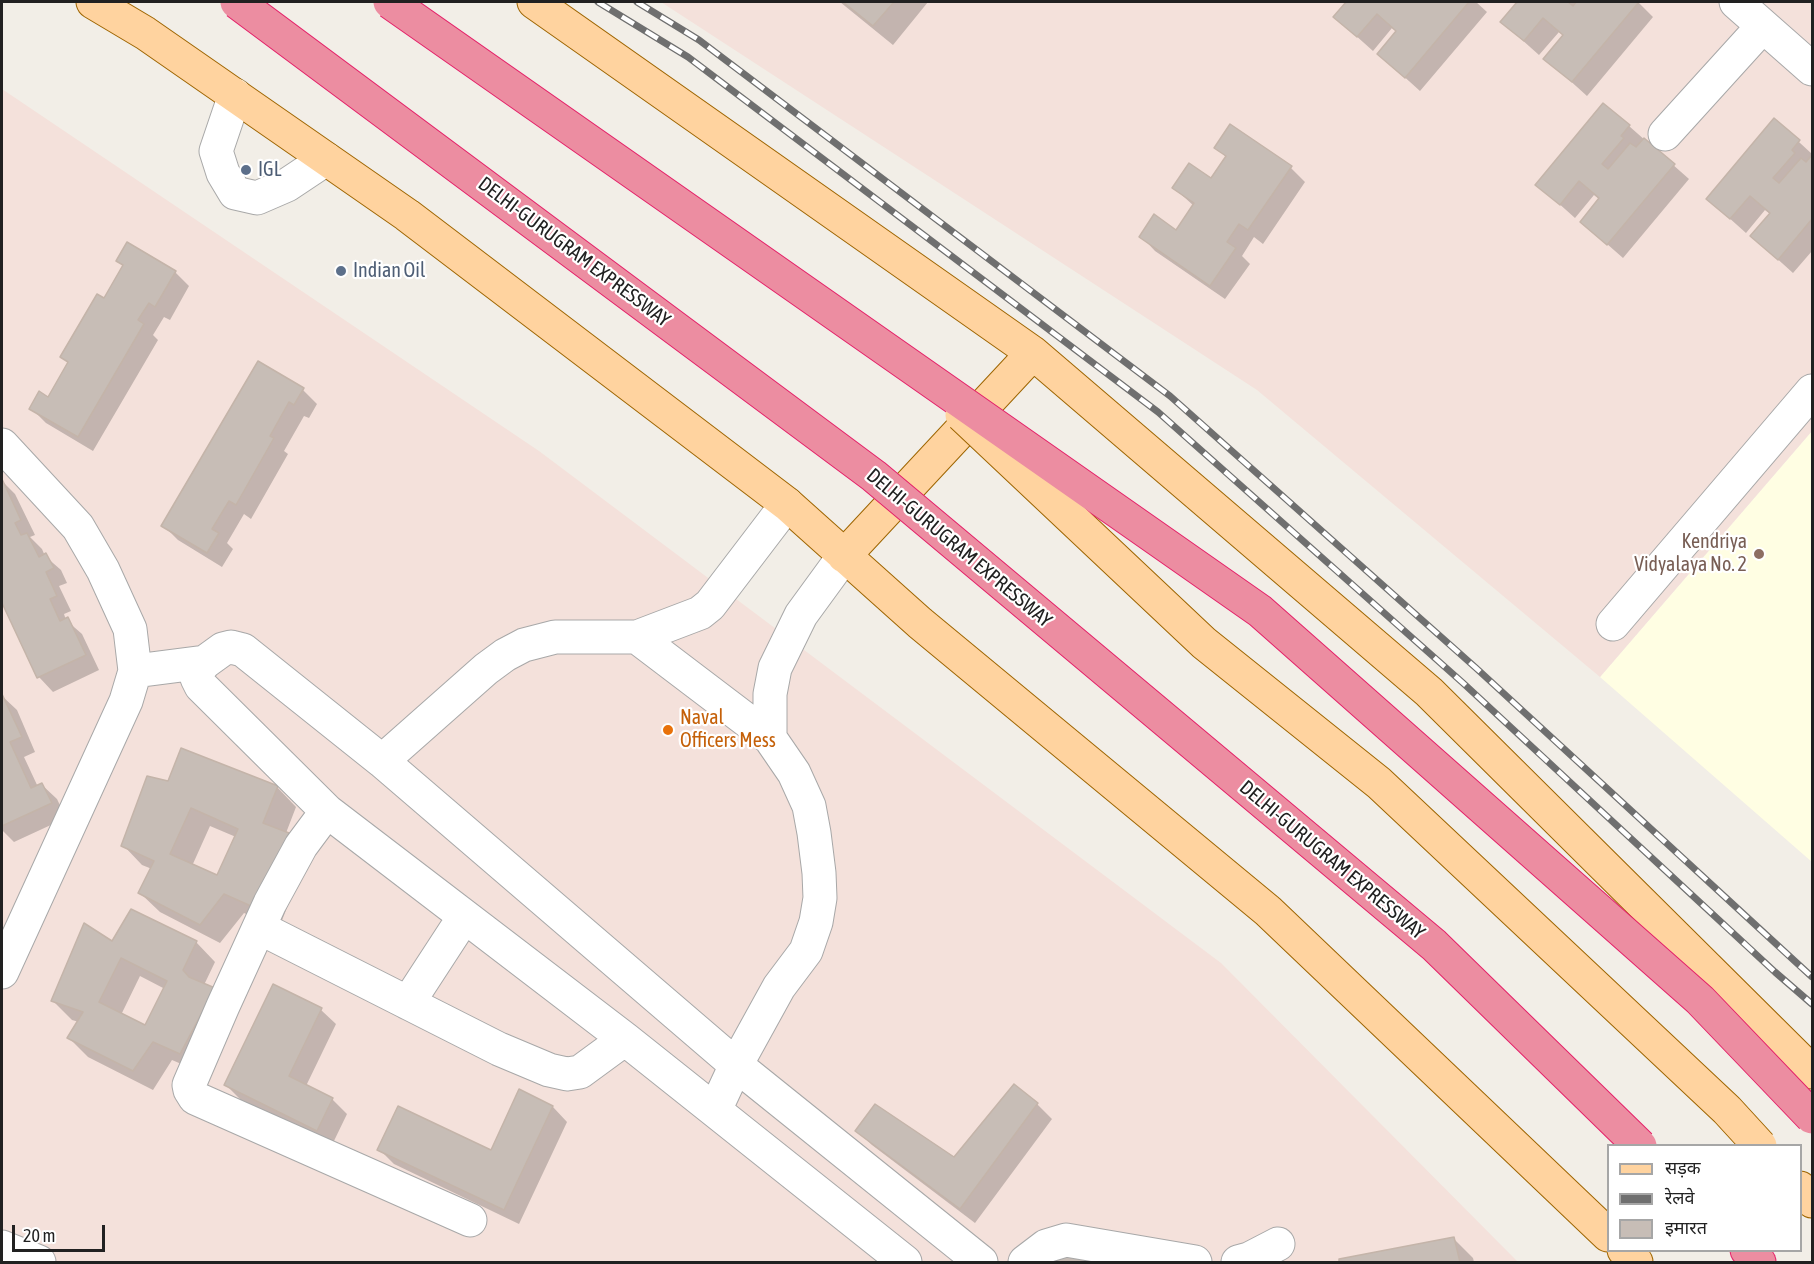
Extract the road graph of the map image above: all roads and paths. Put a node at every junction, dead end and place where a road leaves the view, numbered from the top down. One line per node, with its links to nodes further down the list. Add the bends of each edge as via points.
1 (93, 2): 8 (main road)
2 (237, 2): 35 (highway, DELHI-GURUGRAM EXPRESSWAY, bridge, via 874,476 1434,945)
3 (390, 2): 12 (highway, bridge)
4 (534, 2): 11 (main road)
5 (1736, 2): 6 (street)
6 (1763, 26): 7 (street); 9 (street)
7 (1812, 69)
8 (235, 95): 10 (main road); 10 (street, via 216,151 235,193 257,198 287,185)
9 (1665, 134)
10 (326, 159): 15 (main road, via 407,214)
11 (1033, 353): 16 (main road); 32 (main road, via 1429,692)
12 (902, 358): 34 (highway, bridge, via 1260,611 1700,1000); 36 (main road, bridge, via 1204,643 1379,783 1727,1110)
13 (1812, 391): 17 (street)
14 (2, 445): 20 (street, via 78,527 130,629)
15 (788, 504): 16 (main road); 18 (street, via 710,605 686,619)
16 (844, 556): 21 (street, via 801,615 775,668 770,694); 38 (main road, via 1268,911)
17 (1613, 624)
18 (637, 637): 21 (street); 22 (street, via 555,637 524,645 486,669)
19 (205, 662): 20 (street); 22 (street, via 223,649 243,650); 23 (street, via 197,678 201,686)
20 (135, 671): 27 (street, via 126,701)
21 (770, 738): 31 (street, via 794,773 809,806 820,898 806,951 779,987)
22 (381, 761): 31 (street)
23 (327, 811): 25 (street); 26 (street, via 301,846)
24 (2, 906): 27 (street)
25 (464, 917): 29 (street); 30 (street)
26 (260, 928): 29 (street); 37 (street, via 189,1085 191,1094)
27 (17, 937): 28 (street)
28 (2, 972)
29 (408, 1003): 30 (street, via 499,1049 561,1073 580,1072)
30 (625, 1039): 33 (street)
31 (736, 1065): 33 (street); 45 (street)
32 (1812, 1072)
33 (715, 1110): 44 (street)
34 (1812, 1117)
35 (1638, 1144)
36 (1758, 1144)
37 (470, 1220)
38 (1607, 1234)
39 (1278, 1244): 48 (street)
40 (2, 1247): 43 (street)
41 (1625, 1252): 49 (main road)
42 (1748, 1252): 50 (highway)
43 (39, 1263)
44 (905, 1263)
45 (981, 1263)
46 (1025, 1263): 47 (street, via 1046,1246 1066,1240)
47 (1195, 1263)
48 (1238, 1263)
49 (1636, 1263)
50 (1760, 1263)

